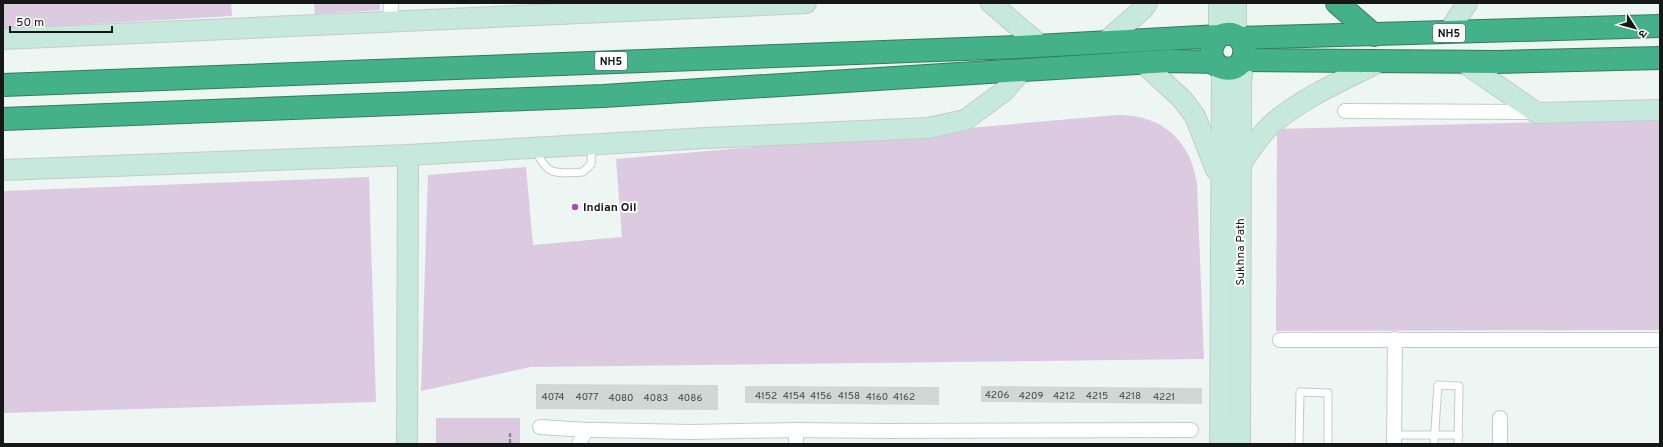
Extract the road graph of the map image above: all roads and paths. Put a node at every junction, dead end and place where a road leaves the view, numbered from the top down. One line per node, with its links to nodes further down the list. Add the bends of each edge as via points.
1 (391, 3): 9 (street)
2 (806, 3): 9 (street)
3 (991, 3): 16 (street)
4 (1147, 3): 15 (street)
5 (1219, 3): 13 (street)
6 (1236, 3): 13 (street)
7 (1337, 3): 12 (highway)
8 (1467, 3): 11 (street)
9 (390, 23): 14 (street)
10 (1660, 26): 11 (highway, NH5)
11 (1448, 33): 12 (highway, NH5)
12 (1374, 35): 13 (highway, NH5)
13 (1232, 37): 15 (highway, NH5); 18 (highway, via 1244,44); 22 (highway, via 1214,41 1211,56)
14 (3, 39)
15 (1105, 42): 16 (highway, NH5)
16 (1040, 45): 24 (highway, NH5)
17 (1660, 58): 20 (highway)
18 (1243, 60): 19 (highway); 22 (highway, via 1230,68); 32 (street, Sukhna Path)
19 (1381, 61): 20 (highway); 32 (street, via 1288,112 1259,138)
20 (1463, 62): 27 (street)
21 (1143, 63): 22 (highway); 23 (highway); 34 (street, via 1182,99 1195,116)
22 (1218, 65): 34 (street, Sukhna Path)
23 (1022, 70): 28 (highway, via 603,96); 29 (street, via 1003,92 965,120 928,128)
24 (3, 85)
25 (1660, 110): 27 (street)
26 (1345, 111): 27 (street)
27 (1537, 112)
28 (3, 119)
29 (592, 145): 30 (street); 30 (lane, via 591,164 583,172 556,173 549,170 541,164)
30 (535, 148): 31 (street)
31 (408, 155): 33 (street); 51 (street)
32 (1240, 166): 56 (street, Sukhna Path)
33 (3, 170)
34 (1221, 183): 55 (street, Sukhna Path)
35 (1396, 339): 36 (street); 37 (street); 50 (street)
36 (1280, 340)
37 (1660, 340)
38 (1500, 418): 61 (street)
39 (540, 427): 40 (street)
40 (586, 430): 47 (street); 53 (street)
41 (796, 430): 47 (street); 48 (street); 54 (street)
42 (1191, 430): 46 (street)
43 (510, 433): 52 (path)
44 (1434, 435): 45 (lane); 45 (lane, via 1438,386 1459,386); 50 (lane); 59 (lane)
45 (1458, 435): 60 (lane)
46 (1156, 437): 49 (street)
47 (690, 438)
48 (886, 438): 49 (street)
49 (974, 438)
50 (1394, 439)
51 (407, 444)
52 (510, 444)
53 (580, 444)
54 (796, 444)
55 (1220, 444)
56 (1240, 444)
57 (1299, 444): 58 (lane, via 1300,392 1328,393)
58 (1328, 444)
59 (1434, 444)
60 (1458, 444)
61 (1500, 444)

